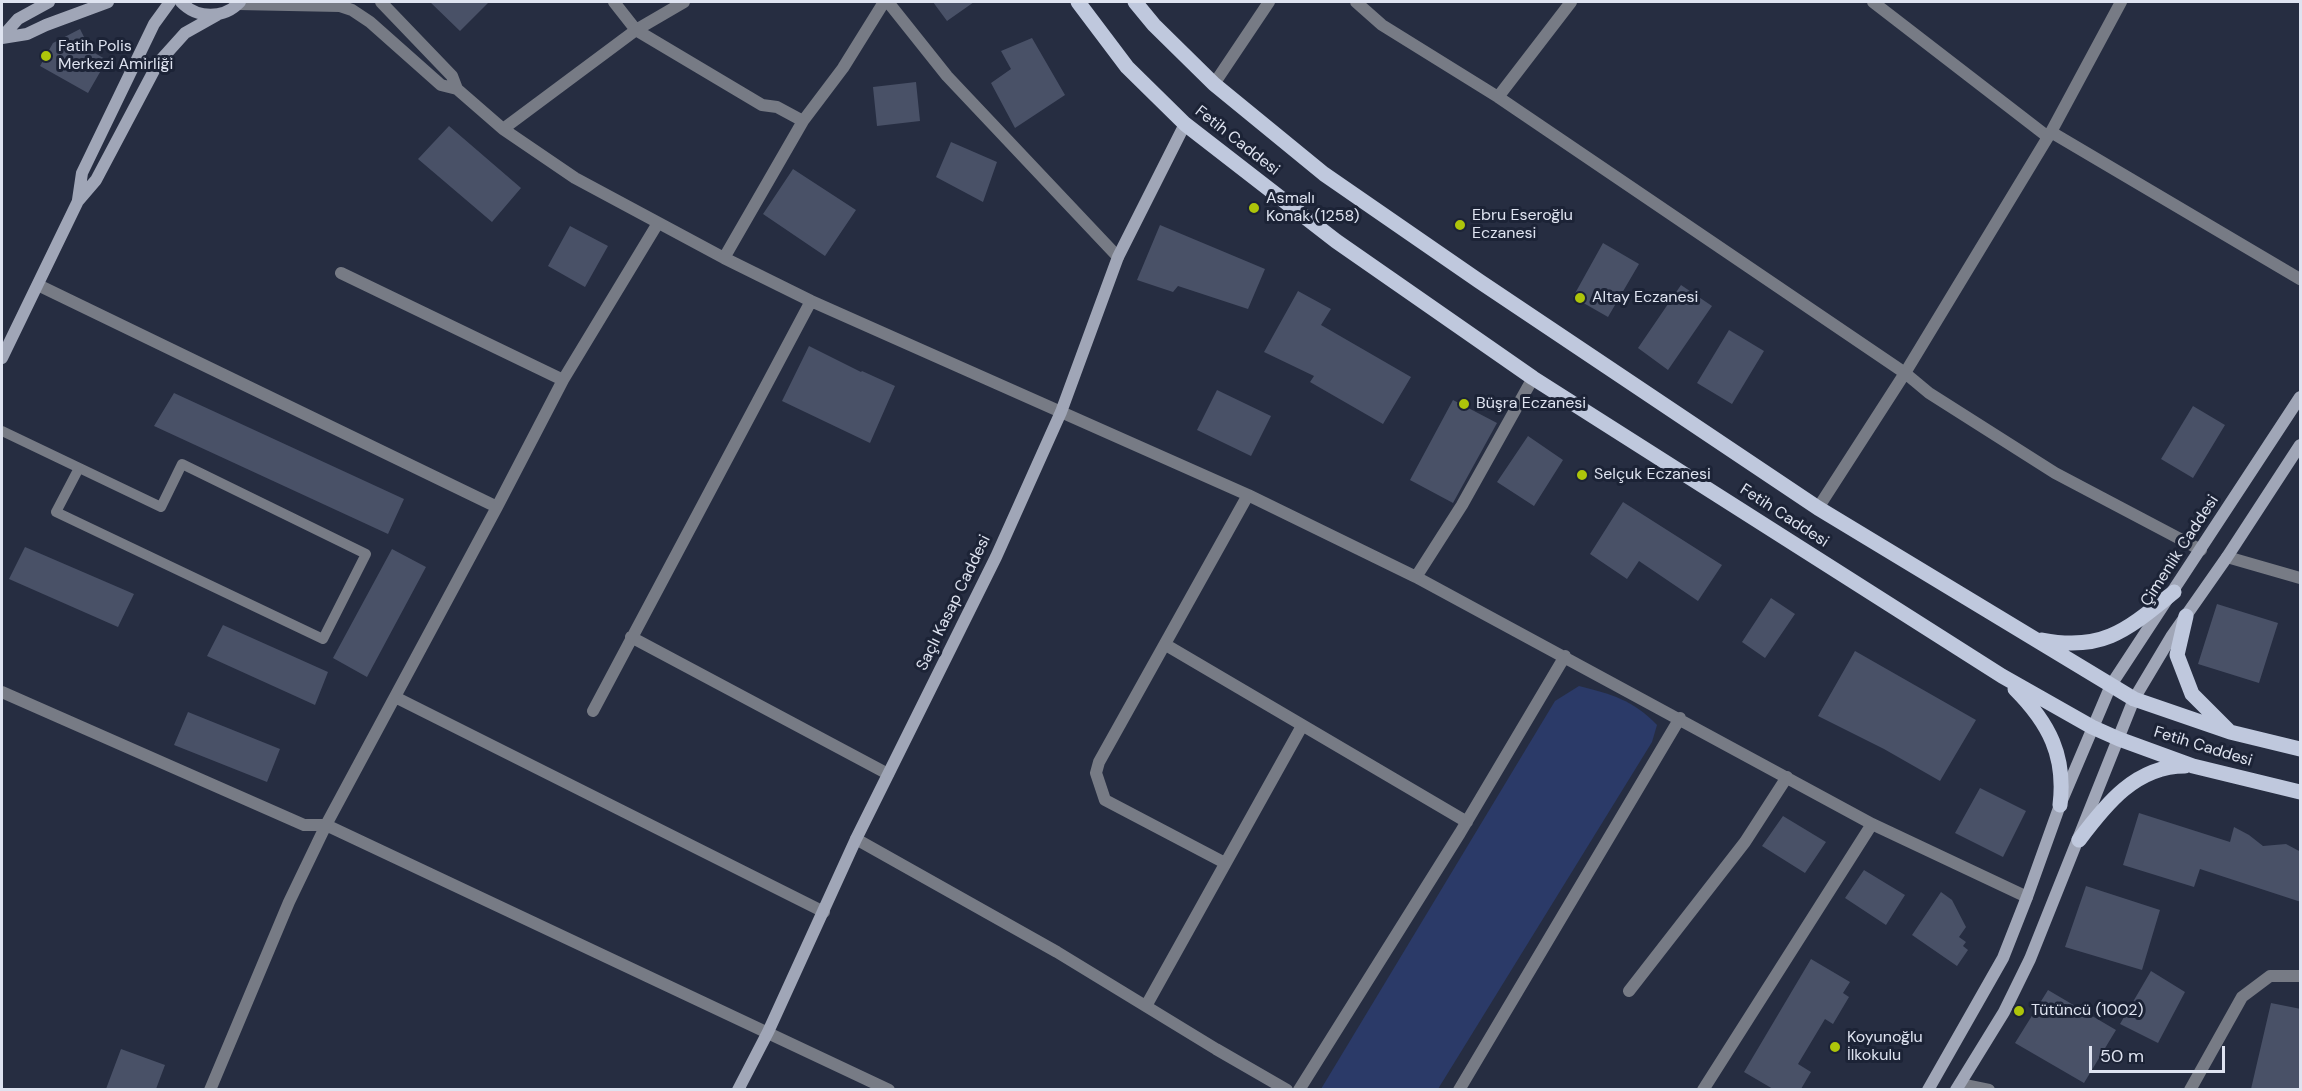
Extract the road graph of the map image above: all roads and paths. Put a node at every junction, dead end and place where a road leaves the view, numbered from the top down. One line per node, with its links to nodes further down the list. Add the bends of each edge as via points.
1 (49, 2): 19 (street, via 18,19)
2 (108, 2): 19 (street, via 27,34)
3 (170, 2): 27 (street, via 154,24 82,173)
4 (181, 2): 17 (street, via 193,11)
5 (381, 2): 21 (street, via 452,76)
6 (614, 2): 18 (street)
7 (684, 2): 18 (street)
8 (886, 2): 23 (street); 29 (street, via 947,76)
9 (1078, 2): 24 (main road, Fetih Caddesi, via 1127,67)
10 (1135, 2): 20 (main road, Fetih Caddesi)
11 (1269, 2): 20 (street)
12 (1356, 2): 22 (street, via 1382,25)
13 (1571, 2): 22 (street)
14 (1873, 2): 26 (street)
15 (2121, 2): 26 (street)
16 (239, 3): 17 (street); 21 (street, via 340,6 352,10 441,85)
17 (218, 15): 27 (street, via 185,33 158,63 96,180)
18 (636, 30): 23 (street, via 762,105 777,106); 25 (street)
19 (2, 38)
20 (1214, 84): 46 (main road, Fetih Caddesi, via 1324,174)
21 (457, 89): 25 (street)
22 (1498, 97): 36 (street)
23 (803, 121): 30 (street)
24 (1185, 124): 29 (street, Saçlı Kasap Caddesi); 37 (main road, Fetih Caddesi, via 1336,241)
25 (503, 129): 28 (street, via 575,178)
26 (2049, 135): 32 (street); 36 (street)
27 (78, 201): 33 (street)
28 (658, 223): 30 (street); 38 (street)
29 (1118, 257): 40 (street, Saçlı Kasap Caddesi)
30 (724, 258): 34 (street)
31 (341, 273): 38 (street)
32 (2301, 279)
33 (38, 285): 35 (street); 45 (street)
34 (811, 301): 40 (street); 54 (street)
35 (2, 354)
36 (1905, 373): 46 (street); 47 (street, via 1929,393 2055,473)
37 (1533, 378): 49 (street, via 1462,505); 57 (main road, Fetih Caddesi)
38 (563, 380): 45 (street)
39 (2301, 397): 47 (street, Çimenlik Caddesi)
40 (1061, 412): 44 (street); 70 (street, Saçlı Kasap Caddesi, via 996,557)
41 (2, 431): 43 (lane)
42 (2301, 445): 48 (street)
43 (79, 468): 43 (lane, via 161,507 182,464 366,554 323,639 56,512)
44 (1248, 495): 49 (street); 55 (street)
45 (497, 507): 60 (street)
46 (1818, 508): 53 (main road, Fetih Caddesi)
47 (2201, 550): 51 (street, Çimenlik Caddesi)
48 (2228, 557): 50 (street); 52 (street)
49 (1416, 577): 56 (street)
50 (2301, 578)
51 (2174, 592): 53 (main road, via 2122,631 2092,643 2066,644); 58 (street, Çimenlik Caddesi)
52 (2186, 616): 61 (street); 66 (main road, via 2177,655 2192,694)
53 (2020, 630): 58 (main road, Fetih Caddesi)
54 (631, 637): 62 (street); 70 (street)
55 (1166, 645): 64 (street); 79 (street, via 1096,773 1105,800)
56 (1565, 656): 63 (street); 74 (street)
57 (2002, 676): 65 (main road, Fetih Caddesi); 73 (main road, via 2035,711 2054,744 2063,782)
58 (2111, 686): 61 (main road, Fetih Caddesi); 65 (street, Çimenlik Caddesi)
59 (2, 692): 76 (street, via 304,825)
60 (395, 697): 76 (street); 81 (street)
61 (2134, 699): 66 (main road, Fetih Caddesi); 67 (street)
62 (593, 711)
63 (1680, 718): 71 (street); 92 (street)
64 (1302, 726): 74 (street); 79 (street)
65 (2092, 727): 67 (main road, Fetih Caddesi); 73 (street, Çimenlik Caddesi)
66 (2230, 732): 68 (main road, Fetih Caddesi)
67 (2119, 739): 69 (main road, Fetih Caddesi); 78 (street)
68 (2301, 749)
69 (2193, 766): 72 (main road, Fetih Caddesi); 78 (main road, via 2173,766 2136,779 2102,810)
70 (888, 774): 77 (street, Saçlı Kasap Caddesi)
71 (1787, 777): 75 (street); 83 (street, via 1745,842)
72 (2301, 792)
73 (2060, 805): 80 (street, Çimenlik Caddesi)
74 (1467, 822): 91 (street)
75 (1872, 824): 80 (street); 93 (street)
76 (326, 825): 85 (street); 87 (street)
77 (856, 839): 81 (street, Saçlı Kasap Caddesi); 84 (street)
78 (2079, 840): 86 (street, via 2018,986)
79 (1225, 863): 84 (street)
80 (2028, 897): 94 (street, Çimenlik Caddesi, via 1990,984)
81 (824, 912): 85 (street, Saçlı Kasap Caddesi)
82 (2301, 976): 96 (street, via 2270,976 2242,997)
83 (1629, 991)
84 (1146, 1006): 90 (street)
85 (768, 1032): 88 (street, Saçlı Kasap Caddesi); 89 (street)
86 (1958, 1087): 95 (street)
87 (210, 1089)
88 (738, 1089)
89 (889, 1089)
90 (1287, 1089)
91 (1299, 1089)
92 (1459, 1089)
93 (1703, 1089)
94 (1928, 1089)
95 (1989, 1089)
96 (2190, 1089)

